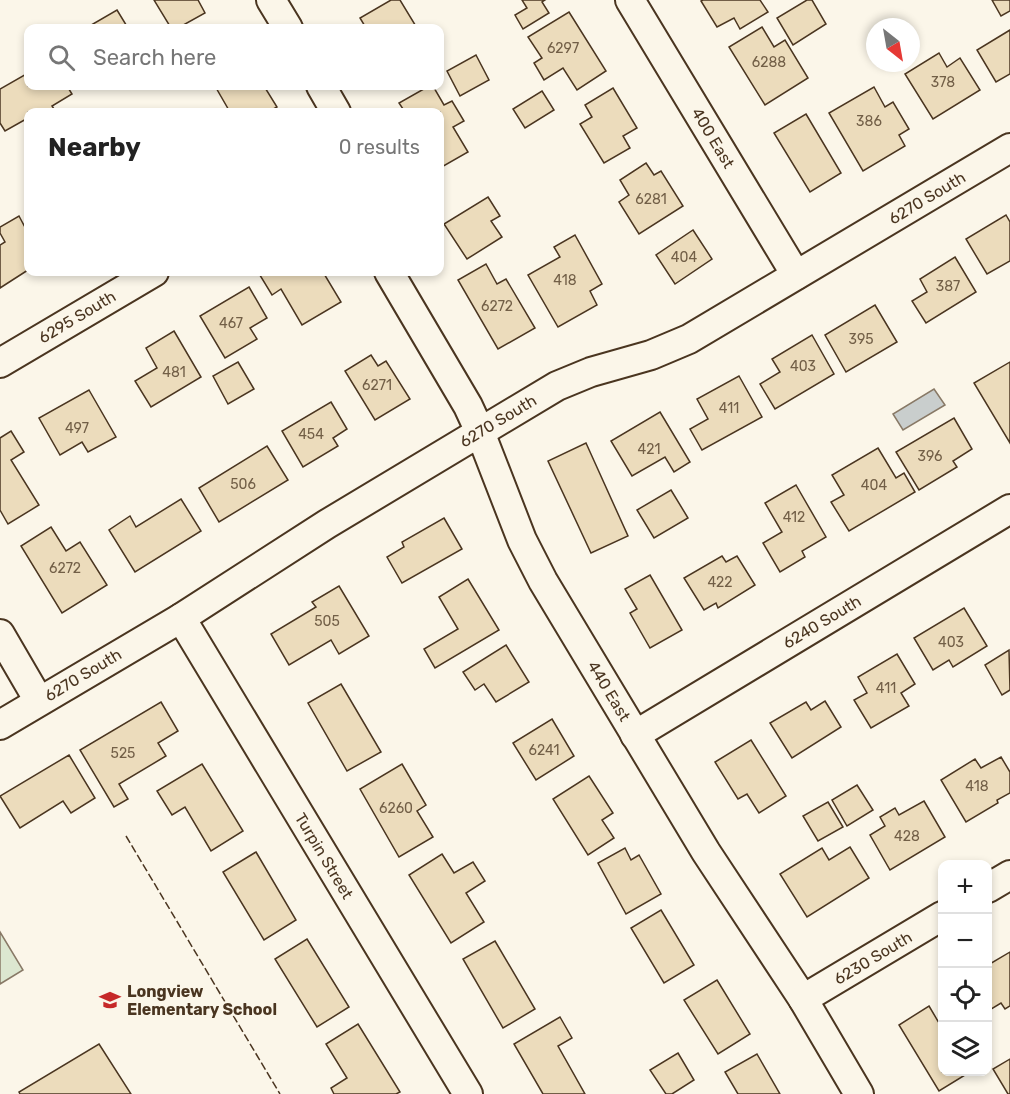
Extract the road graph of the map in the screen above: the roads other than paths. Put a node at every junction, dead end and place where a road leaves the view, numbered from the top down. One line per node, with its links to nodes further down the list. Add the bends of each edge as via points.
1 (271, 0): 3 (street)
2 (630, 0): 9 (street, 400 East)
3 (286, 24)
4 (323, 90): 5 (street)
5 (334, 108)
6 (1010, 148): 9 (street, 6270 South)
7 (147, 276): 10 (street, 6295 South)
8 (391, 276): 11 (street, 440 East)
9 (796, 276): 11 (street, 6270 South, via 689,339 557,386)
10 (0, 363)
11 (480, 432): 13 (street, 6270 South); 17 (street, 440 East, via 522,540)
12 (1010, 509): 17 (street, 6240 South)
13 (181, 618): 15 (street, 6270 South); 22 (street, Turpin Street)
14 (0, 634): 15 (street)
15 (39, 701): 16 (street, 6270 South)
16 (0, 725)
17 (635, 735): 21 (street, 440 East)
18 (1010, 875): 19 (street)
19 (992, 885)
20 (938, 918): 21 (street, 6230 South)
21 (803, 999): 23 (street, 440 East)
22 (468, 1094)
23 (859, 1094)

